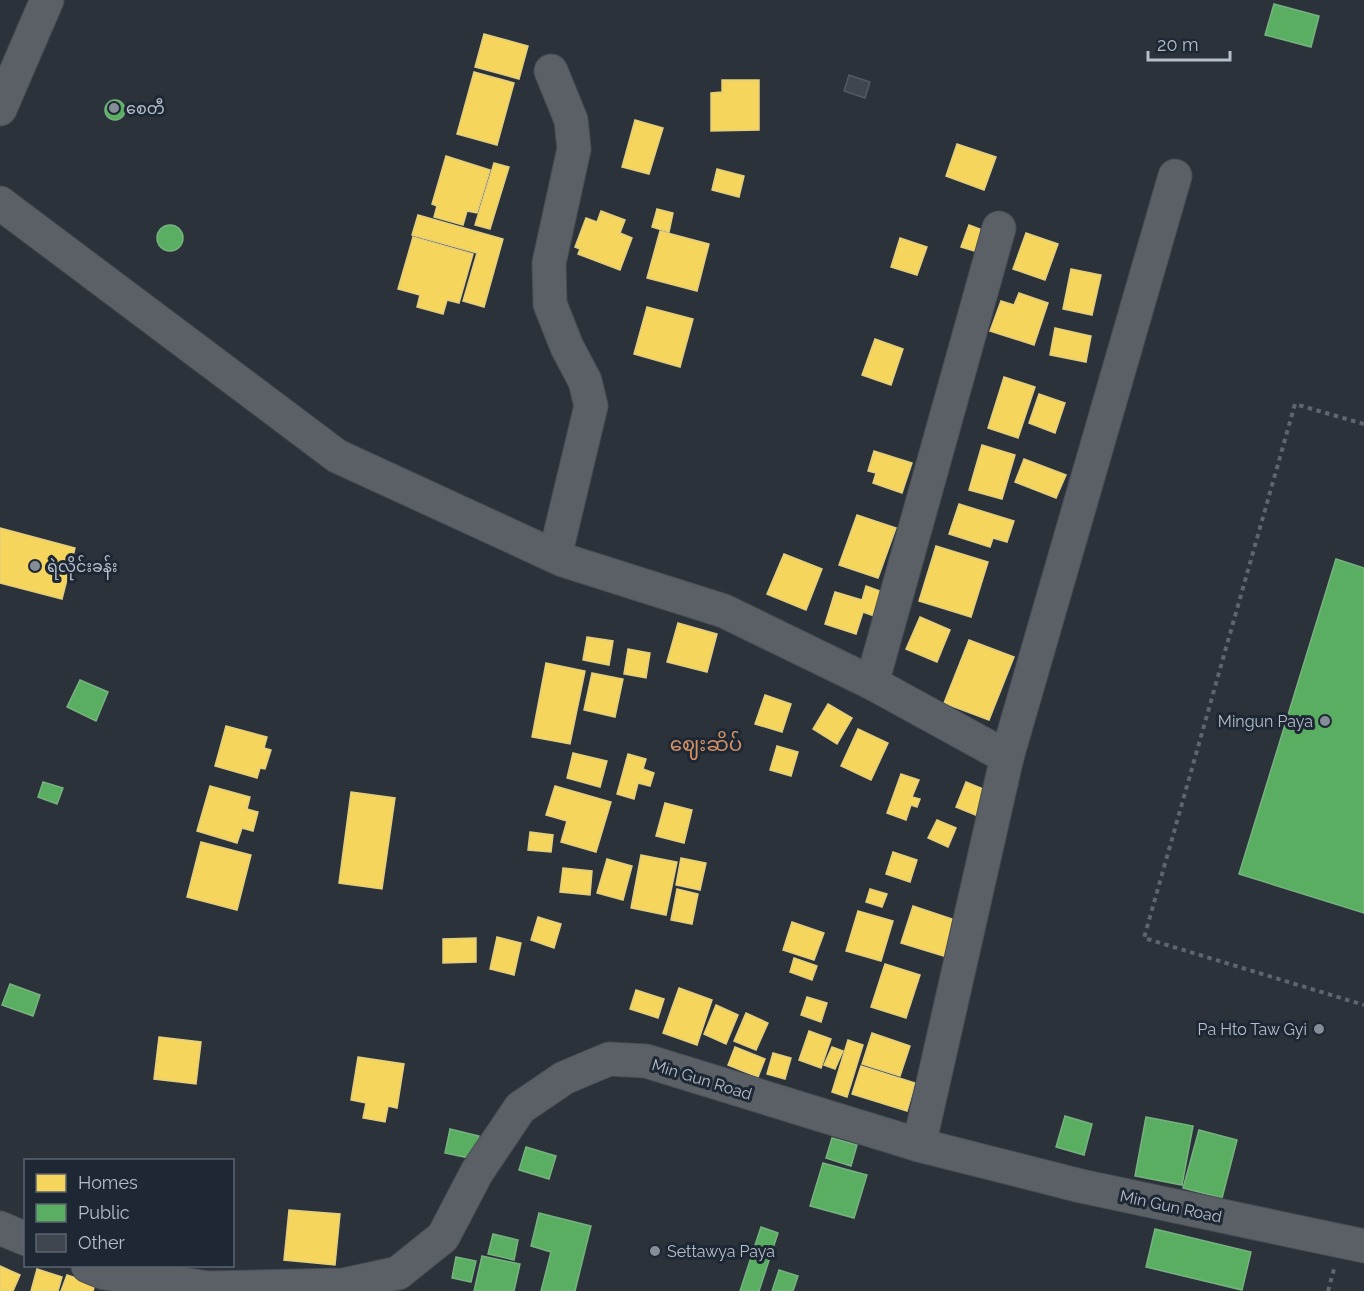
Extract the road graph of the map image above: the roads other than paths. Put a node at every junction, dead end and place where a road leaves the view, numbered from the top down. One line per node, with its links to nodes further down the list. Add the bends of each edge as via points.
1 (47, 0): 3 (street)
2 (551, 71): 7 (street, via 571,120 574,148 549,263 550,304 585,381 591,406)
3 (0, 109)
4 (1175, 176): 9 (street)
5 (0, 203): 7 (street, via 337,456)
6 (999, 228): 8 (street)
7 (555, 556): 8 (street, via 724,611)
8 (872, 683): 9 (street)
9 (1007, 757): 10 (street)
10 (919, 1145): 13 (street, Min Gun Road, via 1081,1186); 14 (street, Min Gun Road, via 646,1061 609,1059 564,1078 520,1108 477,1172 442,1237 398,1273 343,1285 209,1288 105,1273)
11 (0, 1228): 12 (street)
12 (24, 1238)
13 (1364, 1246)
14 (90, 1267)

